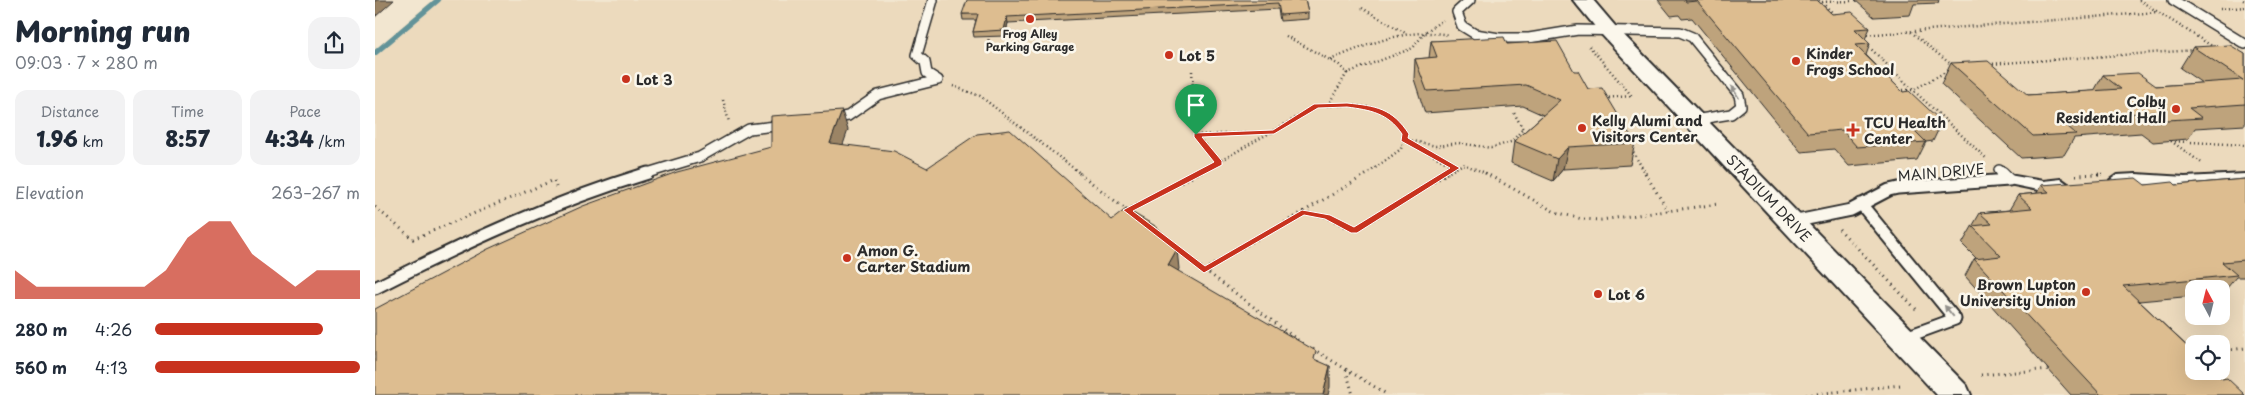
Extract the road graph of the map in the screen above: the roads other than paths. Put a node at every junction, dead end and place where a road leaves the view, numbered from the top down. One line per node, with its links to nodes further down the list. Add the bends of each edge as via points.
1 (933, 0): 7 (lane, via 917,55 925,62 927,73 938,80 878,95 848,116)
2 (1470, 0): 5 (lane, via 1457,12 1462,26 1475,34 1529,38 1578,30)
3 (1583, 0): 5 (street, STADIUM DRIVE)
4 (2173, 0): 6 (lane)
5 (1609, 31): 8 (street, STADIUM DRIVE); 8 (lane, one-way to 5, via 1731,114 1741,106 1739,95 1691,37 1666,30)
6 (2245, 44)
7 (819, 120)
8 (1694, 120): 15 (street, STADIUM DRIVE)
9 (799, 123): 16 (lane, via 749,129 700,157 586,192 479,236)
10 (2004, 175): 13 (street, via 2043,186); 14 (lane, MAIN DRIVE, via 1889,190)
11 (2245, 178): 12 (street, via 2185,182)
12 (2099, 181)
13 (2080, 183)
14 (1861, 204): 15 (lane, MAIN DRIVE, via 1851,210); 17 (lane, one-way to 14, via 1955,319)
15 (1792, 222): 17 (street, STADIUM DRIVE)
16 (375, 288)
17 (1903, 338): 18 (street, STADIUM DRIVE)
18 (1956, 395)

